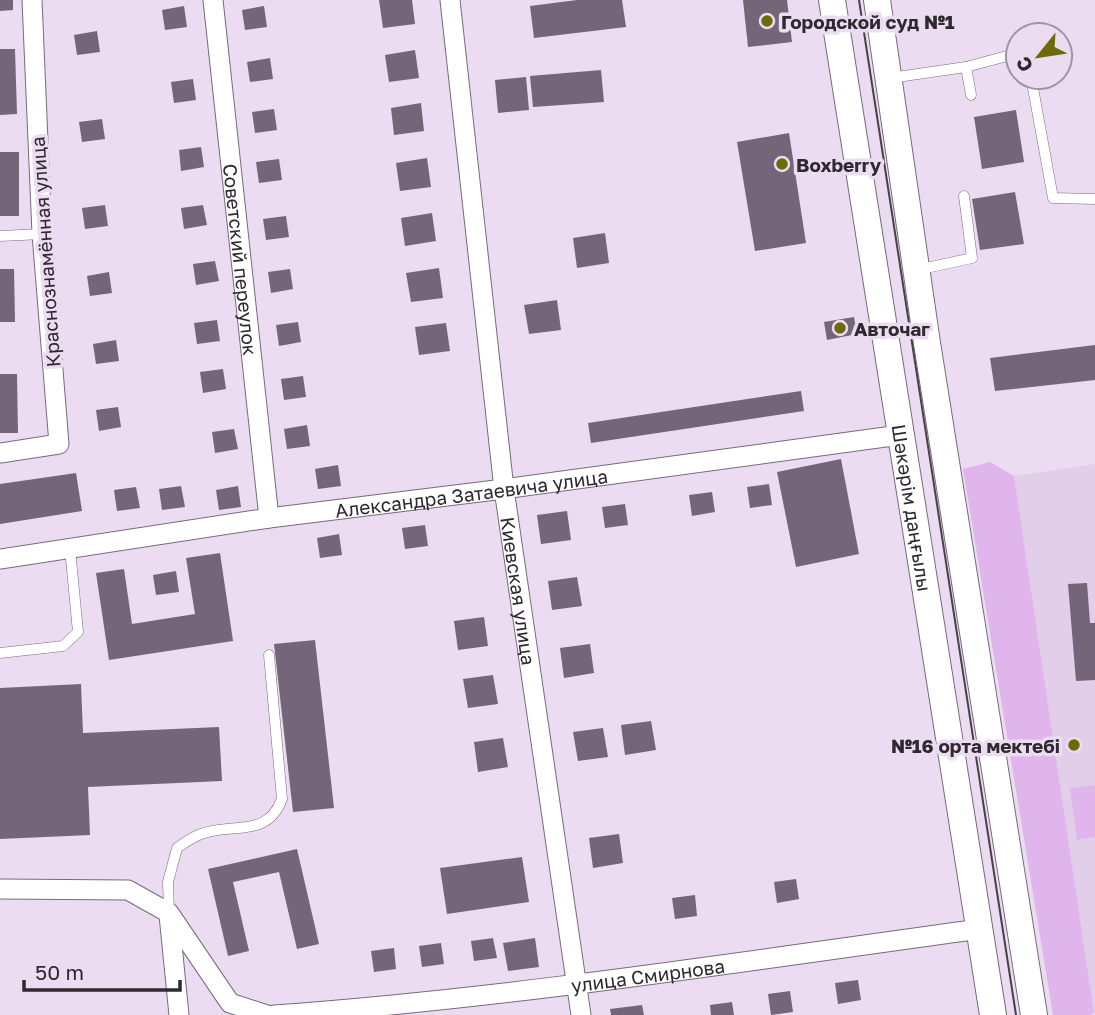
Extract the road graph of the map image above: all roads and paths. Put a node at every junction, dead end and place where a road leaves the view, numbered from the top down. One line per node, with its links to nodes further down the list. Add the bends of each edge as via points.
1 (32, 0): 13 (street, Краснознамённая улица)
2 (213, 0): 20 (street, Советский переулок)
3 (450, 0): 19 (street, Киевская улица)
4 (832, 0): 17 (main road, Шәкәрім даңғылы)
5 (877, 0): 8 (main road)
6 (1004, 57): 7 (lane)
7 (966, 67): 8 (lane); 10 (lane)
8 (890, 78): 15 (main road)
9 (1034, 91): 12 (lane, via 1053,198)
10 (971, 95)
11 (964, 196): 15 (lane, via 972,258)
12 (1095, 199)
13 (42, 234): 14 (lane); 18 (street, Краснознамённая улица, via 59,444)
14 (0, 236)
15 (916, 270): 16 (main road)
16 (941, 427): 17 (main road, Александра Затаевича улица); 27 (main road)
17 (900, 435): 19 (street, Александра Затаевича улица); 28 (main road, Шәкәрім даңғылы)
18 (0, 453)
19 (504, 489): 20 (street, Александра Затаевича улица); 29 (street, Киевская улица)
20 (269, 517): 21 (street, Александра Затаевича улица)
21 (70, 549): 22 (street, Александра Затаевича улица); 23 (lane, via 78,632 63,646)
22 (0, 559)
23 (0, 653)
24 (269, 655): 26 (lane, via 282,799 279,808 261,825 201,833 177,848 167,882)
25 (0, 889): 26 (street, via 128,890)
26 (169, 913): 31 (street); 32 (street, via 230,1003)
27 (1020, 924): 28 (main road, улица Смирнова); 36 (main road)
28 (980, 929): 29 (street, улица Смирнова); 35 (main road, Шәкәрім даңғылы)
29 (577, 984): 30 (street, улица Смирнова); 34 (street, Киевская улица)
30 (355, 1012): 33 (street, улица Смирнова)
31 (179, 1015)
32 (267, 1015)
33 (274, 1015)
34 (581, 1015)
35 (993, 1015)
36 (1034, 1015)

